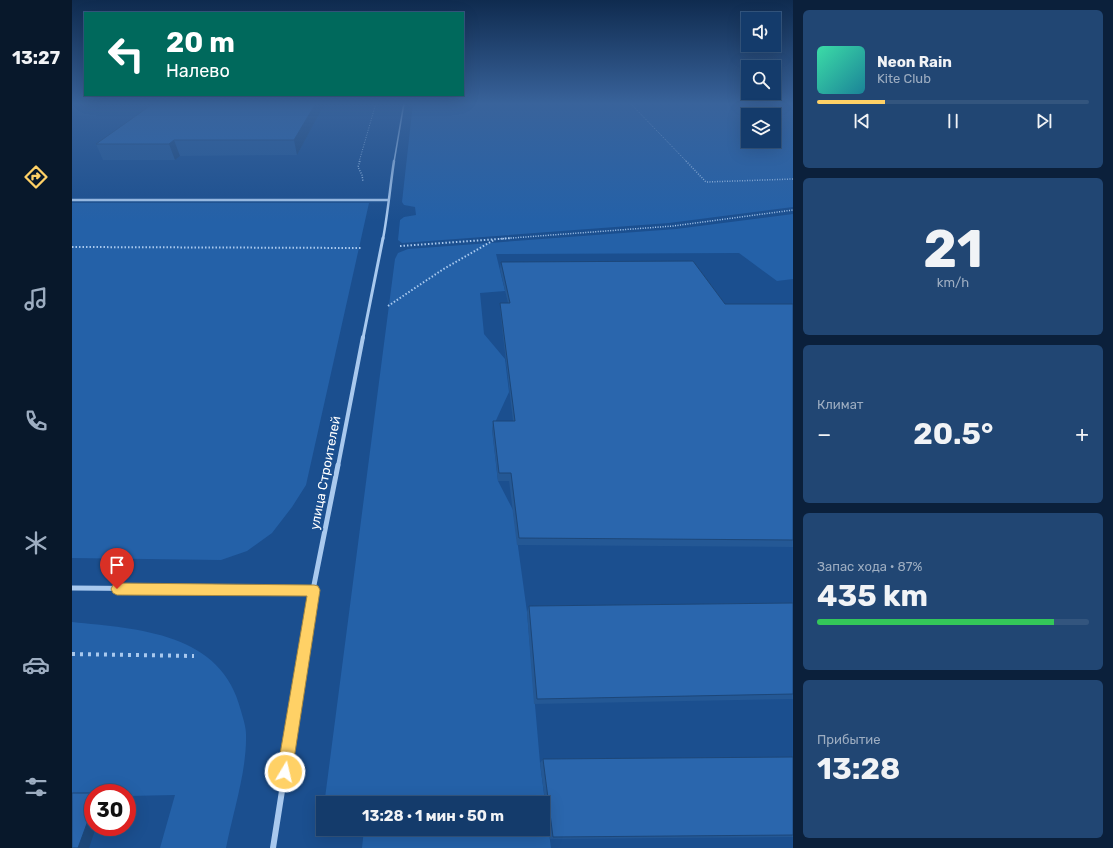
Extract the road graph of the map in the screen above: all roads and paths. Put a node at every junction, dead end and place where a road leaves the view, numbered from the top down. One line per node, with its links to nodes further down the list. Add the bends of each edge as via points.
1 (365, 143): 6 (path, via 358,167 362,175)
2 (397, 143): 7 (street, улица Строителей)
3 (668, 143): 4 (path, via 706,182)
4 (793, 179)
5 (72, 200): 6 (street)
6 (361, 200): 7 (street)
7 (388, 200): 11 (street, улица Строителей)
8 (793, 210): 9 (path, via 673,226)
9 (497, 239): 11 (path); 12 (path, via 442,270)
10 (72, 248): 11 (path)
11 (381, 248): 12 (street, улица Строителей)
12 (365, 321): 14 (street, улица Строителей)
13 (72, 588): 14 (street)
14 (314, 590): 17 (street, улица Строителей)
15 (72, 654): 16 (path)
16 (194, 656)
17 (272, 848)

